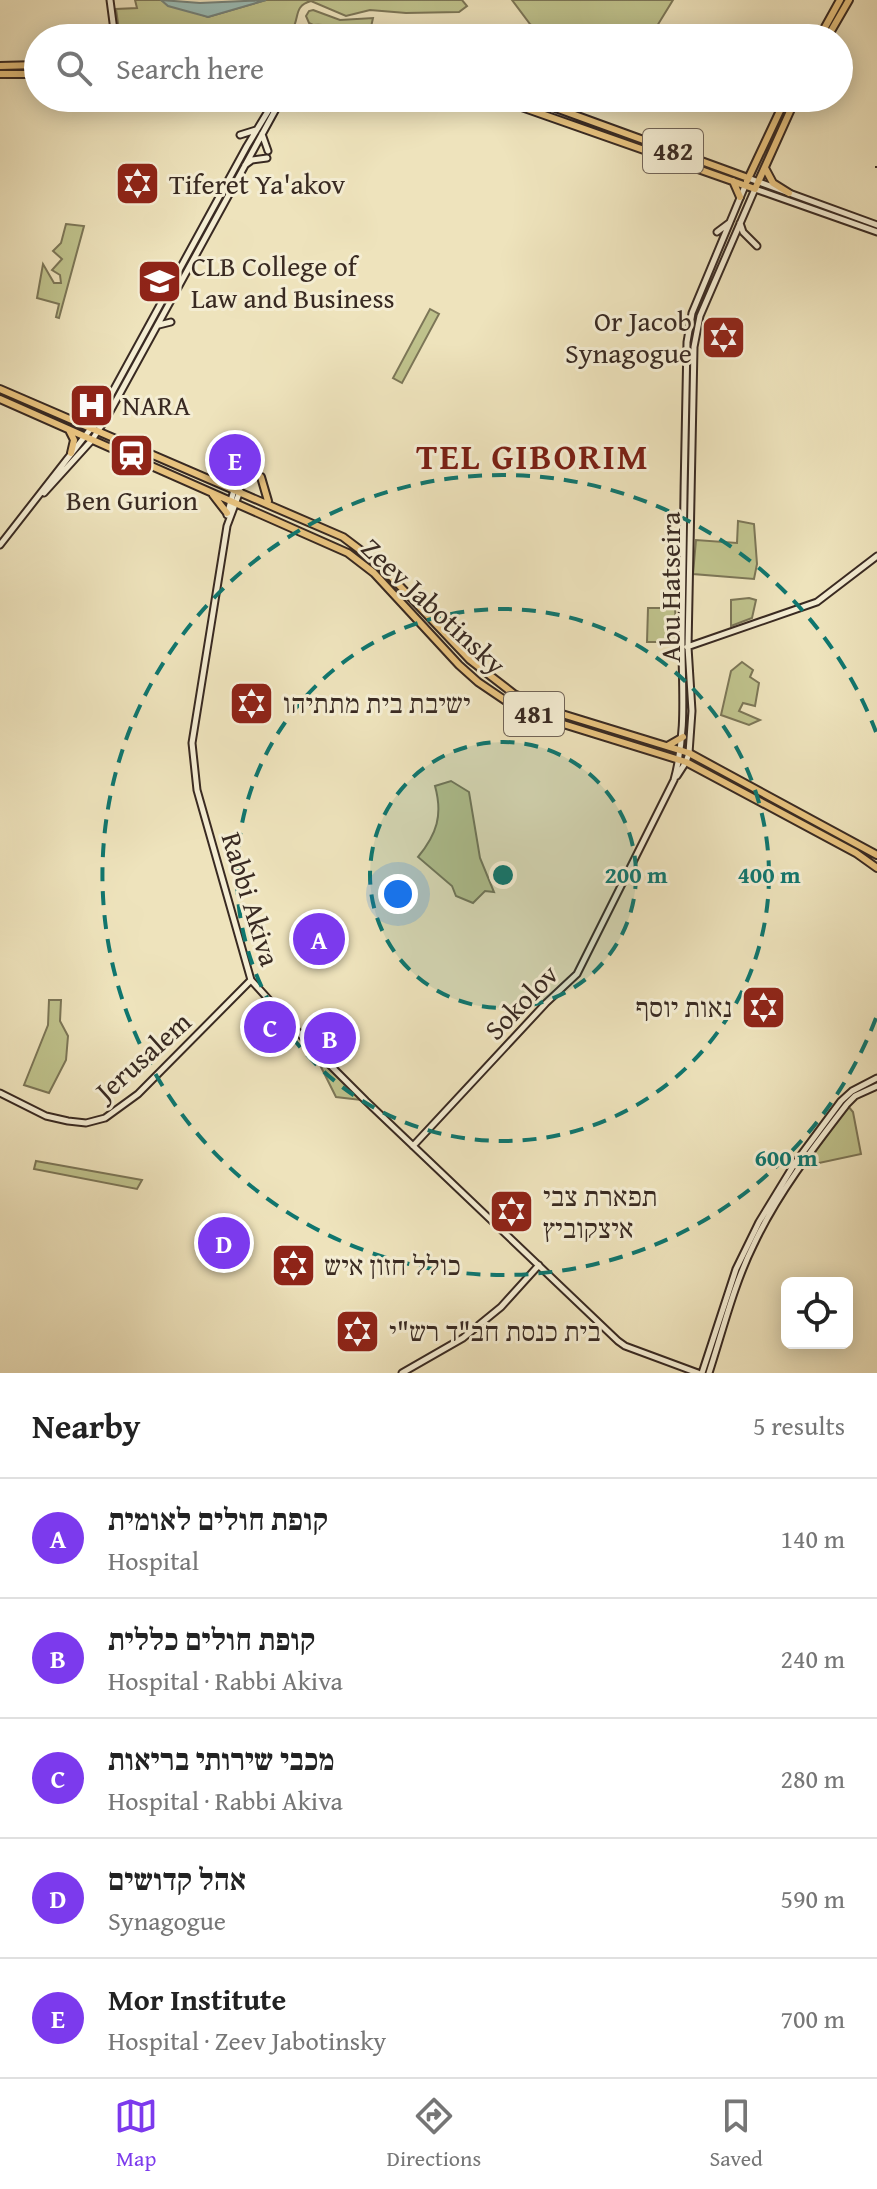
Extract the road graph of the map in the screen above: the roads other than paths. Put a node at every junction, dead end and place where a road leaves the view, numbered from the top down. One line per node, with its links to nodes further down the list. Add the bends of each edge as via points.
1 (110, 0): 4 (street)
2 (840, 0): 5 (main road)
3 (849, 0): 6 (main road)
4 (113, 24)
5 (830, 24)
6 (832, 24)
7 (24, 65): 8 (main road)
8 (0, 66)
9 (0, 74): 10 (main road)
10 (24, 74)
11 (269, 112): 17 (street)
12 (272, 112): 17 (street)
13 (536, 112): 24 (main road, 482)
14 (566, 112): 22 (main road, 482)
15 (779, 112): 19 (main road)
16 (790, 112): 21 (main road)
17 (260, 130): 18 (street); 20 (street); 20 (street, via 267,154); 42 (street)
18 (240, 135)
19 (754, 164): 22 (main road); 23 (main road)
20 (244, 165): 38 (street)
21 (765, 167): 25 (main road); 28 (main road, via 773,183)
22 (733, 173): 23 (main road, 482)
23 (748, 178): 25 (street); 26 (main road)
24 (733, 181): 26 (main road, 482); 29 (main road)
25 (756, 185): 26 (main road, 482); 27 (street); 28 (street); 30 (street, Abu Hatseira)
26 (745, 186): 29 (street, Abu Hatseira)
27 (768, 193): 30 (street); 35 (street)
28 (789, 193): 33 (street)
29 (740, 197): 31 (street, Abu Hatseira)
30 (749, 203): 32 (street, Abu Hatseira)
31 (730, 223): 34 (street); 55 (street, Abu Hatseira, via 692,313 687,342)
32 (740, 223): 36 (street); 55 (street, Abu Hatseira, via 700,316 694,347)
33 (877, 225)
34 (717, 232)
35 (877, 232)
36 (757, 246)
37 (171, 322): 38 (street)
38 (156, 329): 42 (street)
39 (0, 389): 42 (main road, 481)
40 (0, 399): 41 (main road, Zeev Jabotinsky / 481)
41 (69, 430): 43 (main road, Zeev Jabotinsky / 481); 44 (main road)
42 (94, 430): 43 (street); 47 (main road, Zeev Jabotinsky / 481)
43 (88, 439): 44 (street); 46 (main road, Zeev Jabotinsky / 481); 51 (street)
44 (71, 453): 51 (street)
45 (261, 477): 49 (main road)
46 (207, 490): 48 (main road, Zeev Jabotinsky / 481); 50 (main road)
47 (237, 490): 48 (street); 49 (main road, Zeev Jabotinsky / 481)
48 (233, 501): 50 (street, Rabbi Akiva); 52 (street, Rabbi Akiva); 60 (main road, Zeev Jabotinsky / 481, via 348,553 374,573 459,665 509,703)
49 (270, 504): 57 (main road, Zeev Jabotinsky / 481, via 361,548 470,660 514,694)
50 (227, 513): 52 (street, Rabbi Akiva)
51 (25, 514): 53 (street)
52 (227, 522): 63 (street, Rabbi Akiva, via 192,743 197,790)
53 (0, 545)
54 (877, 556): 55 (street, via 817,602)
55 (685, 647): 56 (street, Abu Hatseira); 59 (street, Abu Hatseira, via 692,711)
56 (683, 737): 57 (main road); 58 (street, Abu Hatseira)
57 (668, 746): 58 (main road, Zeev Jabotinsky / 481)
58 (681, 750): 59 (main road, Zeev Jabotinsky / 481); 60 (street, Sokolov)
59 (689, 753): 60 (street, Abu Hatseira); 61 (main road, Zeev Jabotinsky / 481)
60 (683, 761): 62 (main road, Zeev Jabotinsky / 481); 67 (street, Sokolov, via 577,974)
61 (877, 855)
62 (877, 868)
63 (251, 980): 66 (street, Jerusalem, via 138,1094 105,1118 86,1123 46,1116); 67 (street, Rabbi Akiva)
64 (877, 1078): 70 (street, via 841,1101 759,1222 736,1269)
65 (877, 1086): 71 (street, via 847,1104 796,1171 766,1222 742,1273)
66 (0, 1093)
67 (413, 1146): 68 (street, Rabbi Akiva)
68 (539, 1265): 69 (street, via 463,1338); 70 (street, Rabbi Akiva, via 625,1346)
69 (402, 1373)
70 (700, 1373)
71 (709, 1373)

